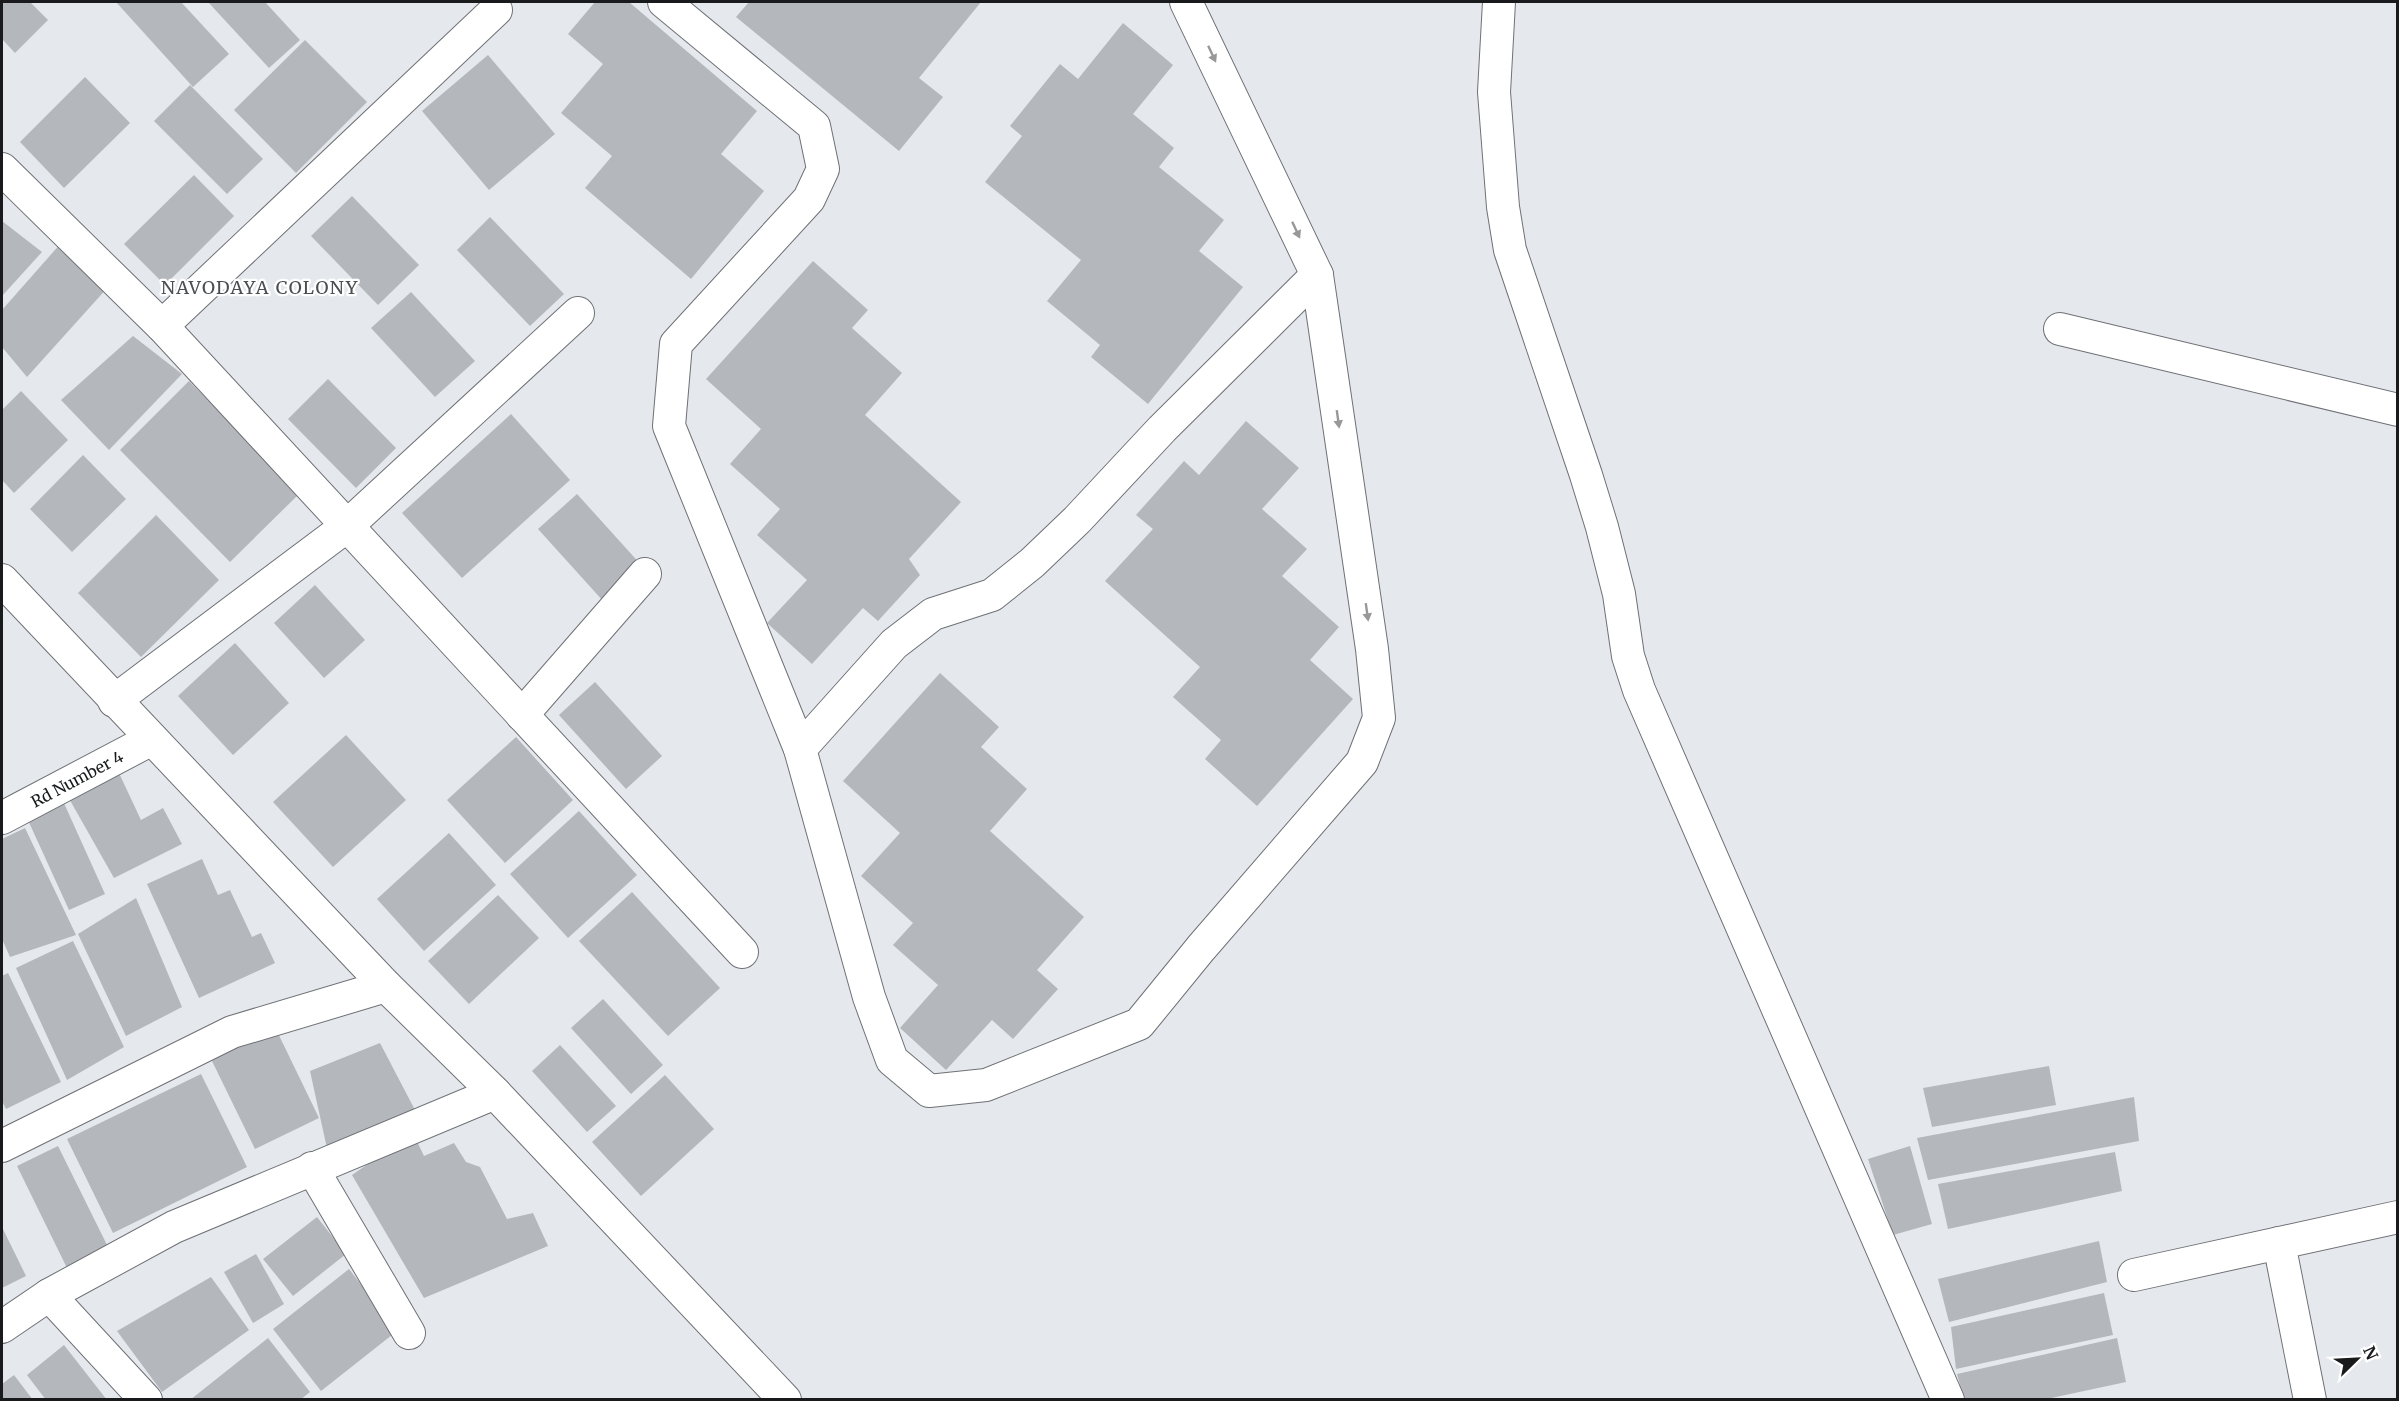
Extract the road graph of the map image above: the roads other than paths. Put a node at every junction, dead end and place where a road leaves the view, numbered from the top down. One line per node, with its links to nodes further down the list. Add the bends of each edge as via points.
1 (1186, 2): 6 (street, one-way to 6)
2 (1499, 2): 32 (street, via 1494,92 1510,250 1596,506 1638,690)
3 (685, 8): 17 (street, via 814,126 823,169 809,199 676,344 669,426)
4 (496, 10): 8 (street)
5 (2, 169): 8 (street)
6 (1317, 275): 17 (street, via 1032,563 992,595 933,614 894,644); 17 (street, one-way to 17, via 1379,718 1362,762 1139,1024 986,1085 929,1091 892,1060 869,997)
7 (578, 313): 11 (street)
8 (162, 326): 11 (street)
9 (2060, 329): 10 (street)
10 (2397, 410)
11 (347, 526): 14 (street); 15 (street)
12 (645, 574): 15 (street)
13 (2, 580): 14 (street)
14 (114, 701): 16 (street)
15 (522, 715): 19 (street)
16 (152, 739): 18 (street, Rd Number 4); 20 (street)
17 (800, 749)
18 (2, 818)
19 (742, 952)
20 (386, 986): 21 (street); 22 (street, via 232,1032)
21 (495, 1093): 23 (street); 31 (street)
22 (2, 1146)
23 (312, 1168): 27 (street, via 174,1227); 29 (street)
24 (2397, 1217): 25 (street)
25 (2279, 1243): 26 (street); 33 (street)
26 (2134, 1275)
27 (49, 1295): 28 (street); 30 (street)
28 (2, 1327)
29 (409, 1333)
30 (146, 1400)
31 (785, 1400)
32 (1948, 1400)
33 (2310, 1400)

